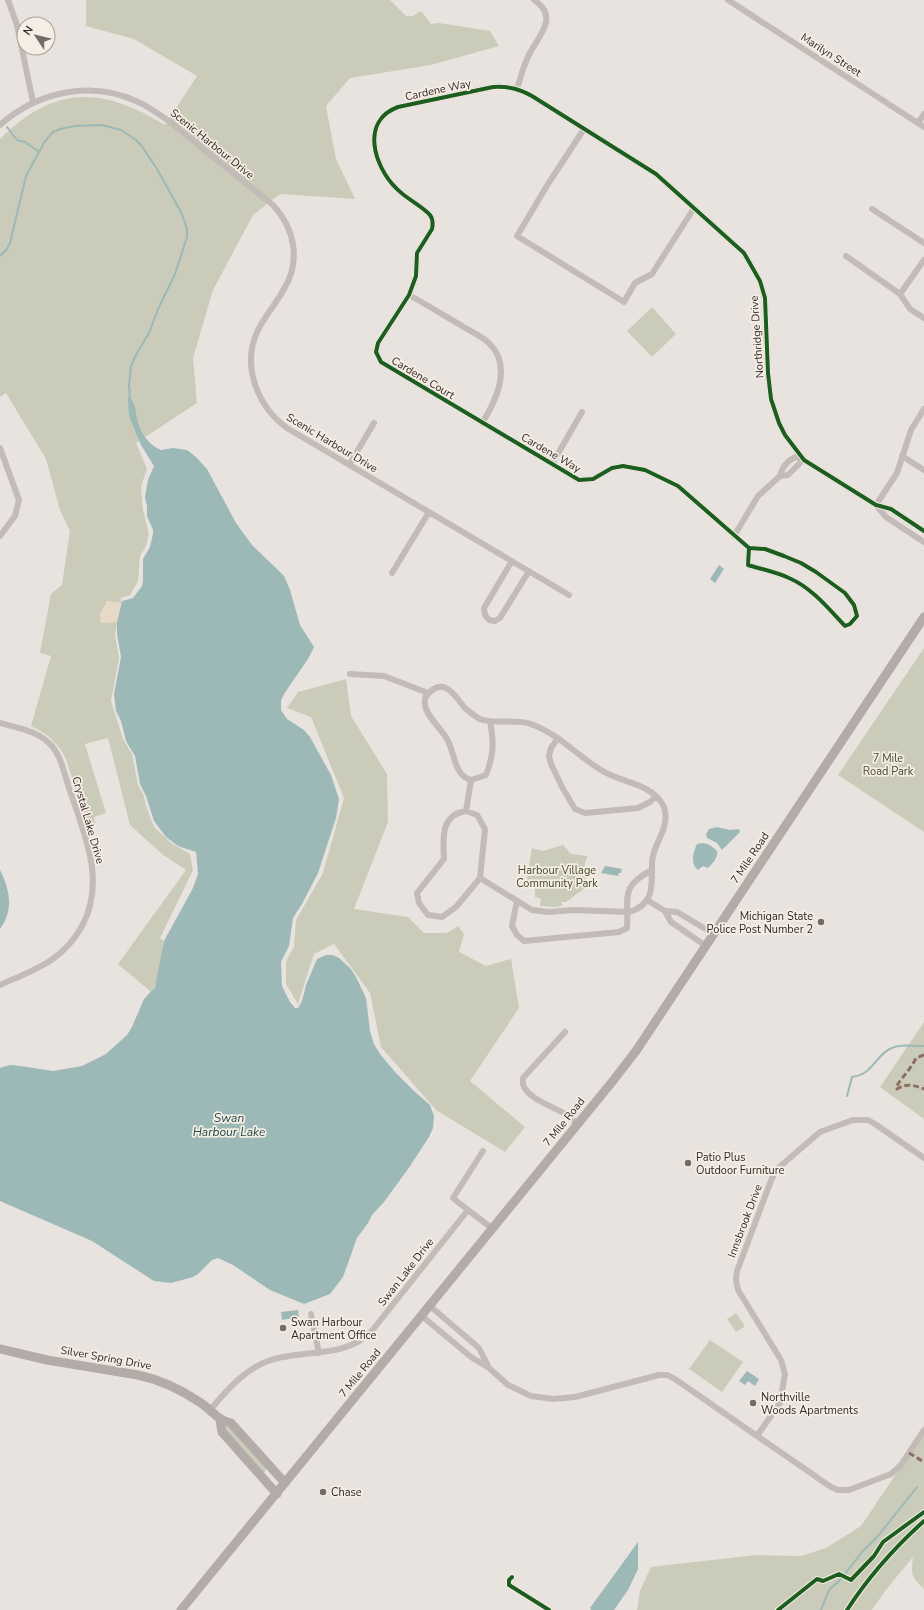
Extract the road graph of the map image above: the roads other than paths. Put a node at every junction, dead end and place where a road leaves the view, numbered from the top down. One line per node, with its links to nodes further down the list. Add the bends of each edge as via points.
1 (8, 0): 5 (street, via 17,25)
2 (534, 0): 4 (street, via 546,14 545,26 527,58)
3 (728, 0): 8 (street, Marilyn Street)
4 (517, 89): 9 (street, Northridge Drive); 16 (street, Cardene Way, via 494,87 398,107 386,113 378,124 374,144 384,172 397,189 428,213 433,221 432,229 417,253 416,276)
5 (33, 102): 7 (street, Scenic Harbour Drive); 26 (street, Scenic Harbour Drive, via 57,94 84,90 110,93 136,101 170,122 279,212 292,235 293,264 285,288 255,337 252,358 254,383 262,403 278,421)
6 (924, 114): 8 (street)
7 (0, 125)
8 (921, 125)
9 (584, 129): 10 (street, Northridge Drive, via 656,174); 10 (street, via 517,236 624,302 635,283 652,274)
10 (694, 208): 23 (street, Northridge Drive, via 744,253 760,281 766,302 771,399 785,435)
11 (872, 209): 12 (street)
12 (924, 242)
13 (846, 256): 15 (street)
14 (924, 260): 15 (street)
15 (900, 294): 17 (street, via 910,309)
16 (409, 295): 21 (street, via 485,340 497,353 502,367 500,382 494,402); 21 (street, Cardene Court, via 378,343 376,352 379,359 384,365)
17 (924, 318)
18 (924, 409): 24 (street, via 911,430)
19 (582, 412): 25 (street)
20 (374, 423): 26 (street)
21 (482, 423): 25 (street, Cardene Way)
22 (0, 448): 31 (street, via 19,500 15,516)
23 (801, 456): 28 (street, Northridge Drive); 32 (street, via 794,457 781,468 780,476 758,496)
24 (902, 456): 27 (street); 28 (street, via 897,473)
25 (552, 464): 32 (street, Cardene Way, via 583,480 594,479 618,466 645,470 678,486)
26 (350, 465): 29 (street, Scenic Harbour Drive)
27 (924, 470)
28 (876, 505): 30 (street, Northridge Drive, via 891,509); 33 (street, Northridge Drive, via 886,518)
29 (429, 512): 35 (street, Scenic Harbour Drive); 37 (street)
30 (924, 531)
31 (0, 536)
32 (734, 536): 34 (street, Cardene Way)
33 (924, 542)
34 (749, 548): 34 (street, via 765,549 801,562 845,594 854,605 857,616 845,626 803,586 789,578 748,565)
35 (512, 561): 36 (street, Scenic Harbour Drive); 36 (street, via 484,608 488,620 495,621 500,618)
36 (529, 571): 38 (street, Scenic Harbour Drive)
37 (392, 573)
38 (569, 595)
39 (924, 617): 54 (street, 7 Mile Road)
40 (350, 674): 41 (street, via 384,676)
41 (428, 693): 42 (street, via 433,689 447,688 471,714); 45 (street, via 425,699 426,709 448,740 459,772)
42 (490, 721): 44 (street, via 516,720 529,723); 45 (street, via 493,739 492,760 486,775)
43 (0, 723): 56 (street, Crystal Lake Drive, via 35,734 55,750 91,858 93,884 86,918 65,950 42,967)
44 (558, 738): 46 (street, via 603,772 641,786); 46 (street, via 549,756 575,809 585,813 638,808)
45 (471, 780): 47 (street)
46 (656, 796): 48 (street, via 663,803 666,812 662,834 652,854)
47 (466, 812): 49 (street, via 477,815 485,829); 49 (street, via 450,818 446,827 444,859 417,894 419,903 428,915 442,917 456,907)
48 (652, 870): 50 (street, via 652,885); 52 (street, via 635,880 627,898)
49 (480, 878): 51 (street)
50 (647, 900): 52 (street, via 642,906); 53 (street)
51 (517, 901): 52 (street, via 532,910 549,912); 52 (street, via 512,926 524,941 619,932 627,928)
52 (626, 911)
53 (665, 912): 54 (street, via 677,912); 55 (street, via 671,922)
54 (714, 934): 55 (street, 7 Mile Road)
55 (706, 946): 58 (street, 7 Mile Road, via 636,1051)
56 (0, 985)
57 (565, 1032): 58 (street, via 523,1078 523,1084 525,1089 543,1103)
58 (578, 1124): 62 (street, 7 Mile Road)
59 (483, 1151): 61 (street, via 453,1198)
60 (924, 1158): 72 (street, Innsbrook Drive, via 868,1120 853,1120 820,1132 781,1166 772,1178 736,1275 738,1290 784,1369 780,1403)
61 (468, 1210): 62 (street); 67 (street, Swan Lake Drive, via 368,1336 347,1348)
62 (493, 1228): 63 (street, 7 Mile Road)
63 (430, 1306): 65 (street, 7 Mile Road); 68 (street, via 478,1348)
64 (311, 1314): 67 (street)
65 (422, 1316): 68 (street); 73 (street, 7 Mile Road)
66 (0, 1349): 69 (street, Silver Spring Drive, via 151,1378 181,1391)
67 (319, 1353): 69 (street, Swan Lake Drive, via 283,1357 261,1364 239,1379)
68 (488, 1368): 72 (street, via 515,1389 531,1396 553,1399 575,1397 667,1375)
69 (210, 1410): 70 (street, Silver Spring Drive)
70 (220, 1420): 73 (street, Silver Spring Drive, via 231,1423); 74 (street, Silver Spring Drive, via 222,1432)
71 (924, 1430): 72 (street, via 897,1470 844,1491 831,1487)
72 (757, 1436)
73 (285, 1483): 74 (street, 7 Mile Road)
74 (277, 1494): 75 (street, 7 Mile Road)
75 (181, 1610)

